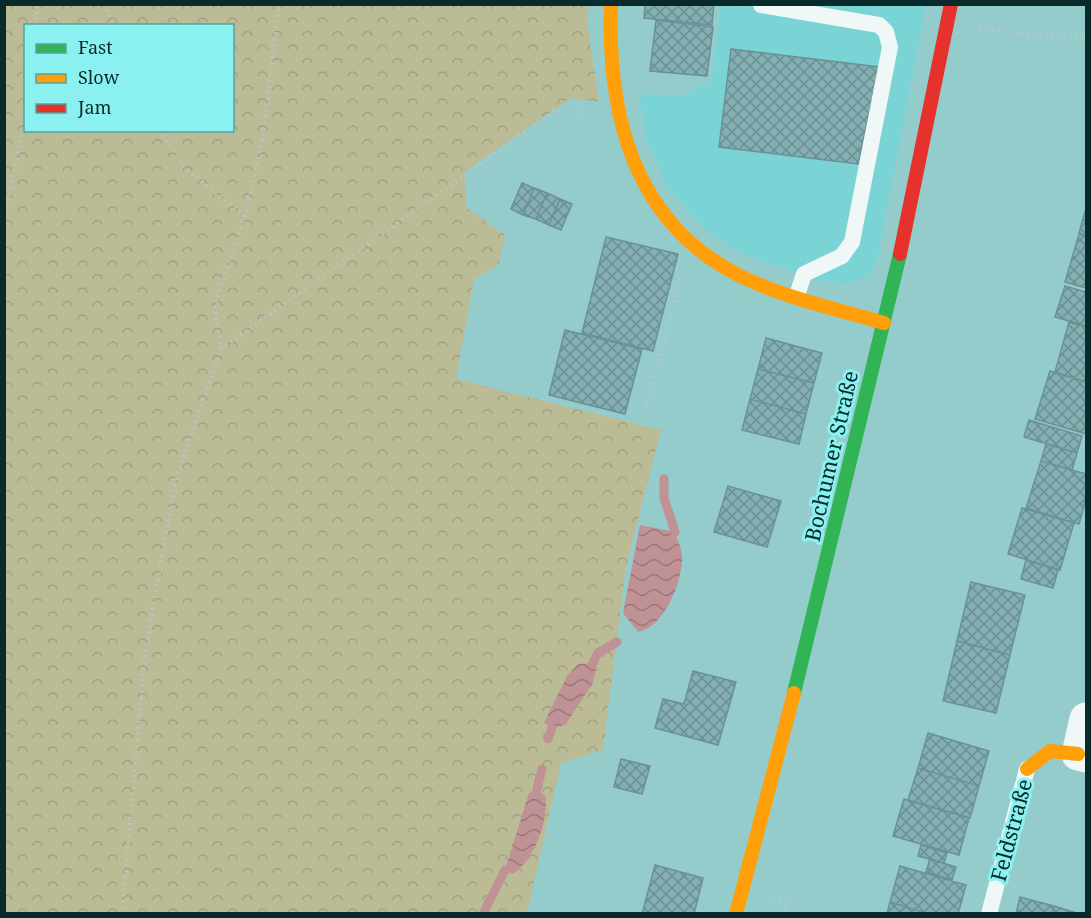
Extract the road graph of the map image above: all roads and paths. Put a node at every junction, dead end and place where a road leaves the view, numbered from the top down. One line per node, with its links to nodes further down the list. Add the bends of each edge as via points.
1 (37, 4): 7 (path)
2 (105, 4): 8 (path)
3 (279, 4): 14 (path, via 263,137)
4 (611, 4): 11 (main road)
5 (951, 4): 18 (main road, Bochumer Straße)
6 (761, 5): 17 (lane, via 879,25 886,32 890,47 852,242 842,256 804,274)
7 (36, 24)
8 (112, 24)
9 (982, 29): 10 (path)
10 (1086, 39)
11 (617, 112): 16 (main road, via 628,155 641,184); 19 (path, via 554,111)
12 (24, 125): 15 (path)
13 (162, 132): 14 (path, via 184,167)
14 (244, 216): 19 (path, via 214,306)
15 (4, 218)
16 (690, 242): 17 (main road, via 724,267); 20 (path)
17 (797, 295): 18 (main road)
18 (884, 323): 26 (main road, Bochumer Straße)
19 (221, 349): 25 (path, via 174,486 145,654)
20 (646, 406)
21 (1086, 719): 22 (street, Feldstraße)
22 (1082, 755): 23 (main road, Feldstraße, via 1054,748 1038,756)
23 (1027, 769): 28 (lane, Feldstraße)
24 (781, 903): 27 (path, via 786,904)
25 (122, 914)
26 (736, 914)
27 (784, 914)
28 (989, 914)

